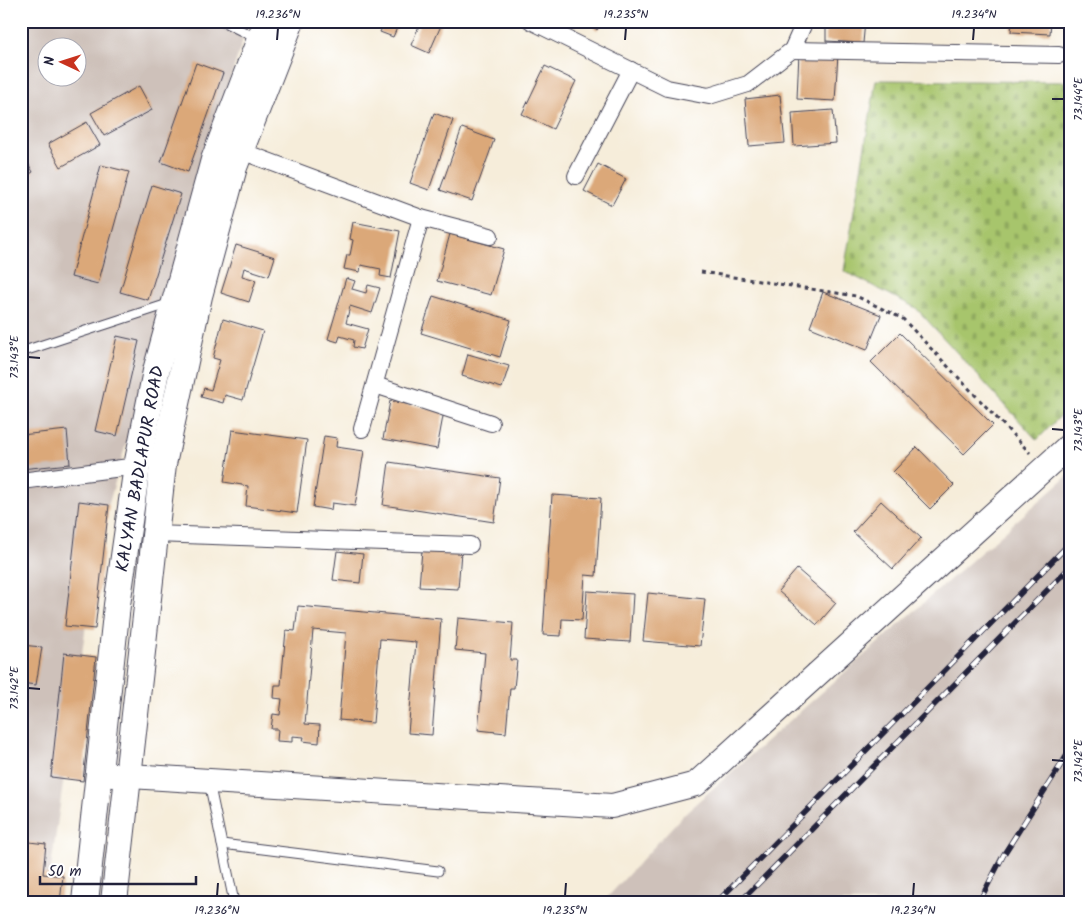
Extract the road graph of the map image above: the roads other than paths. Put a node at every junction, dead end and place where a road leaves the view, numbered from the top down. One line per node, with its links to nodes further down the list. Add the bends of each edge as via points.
1 (222, 21): 5 (lane)
2 (291, 21): 5 (main road, KALYAN BADLAPUR ROAD)
3 (531, 21): 8 (street)
4 (805, 21): 6 (street)
5 (269, 41): 9 (main road, KALYAN BADLAPUR ROAD); 13 (main road, KALYAN BADLAPUR ROAD, via 214,160)
6 (792, 50): 7 (street); 8 (street, via 748,84 709,96 667,88)
7 (1058, 55)
8 (631, 70): 10 (street)
9 (241, 151): 11 (street); 21 (main road, KALYAN BADLAPUR ROAD, via 199,296 163,464)
10 (576, 176)
11 (421, 218): 12 (street); 15 (street)
12 (490, 236)
13 (175, 301): 14 (lane); 19 (main road, KALYAN BADLAPUR ROAD, via 156,371)
14 (21, 352)
15 (375, 385): 16 (street); 17 (street)
16 (491, 423)
17 (362, 428)
18 (1071, 444): 25 (main road, via 696,784 612,806)
19 (137, 466): 20 (street); 23 (main road, KALYAN BADLAPUR ROAD)
20 (21, 481)
21 (155, 534): 22 (street); 24 (main road, KALYAN BADLAPUR ROAD)
22 (470, 545)
23 (98, 774): 24 (main road); 28 (main road, KALYAN BADLAPUR ROAD)
24 (128, 776): 25 (main road); 29 (main road, KALYAN BADLAPUR ROAD)
25 (209, 782): 26 (lane)
26 (222, 844): 27 (lane); 30 (lane)
27 (438, 871)
28 (85, 902)
29 (114, 902)
30 (234, 902)

